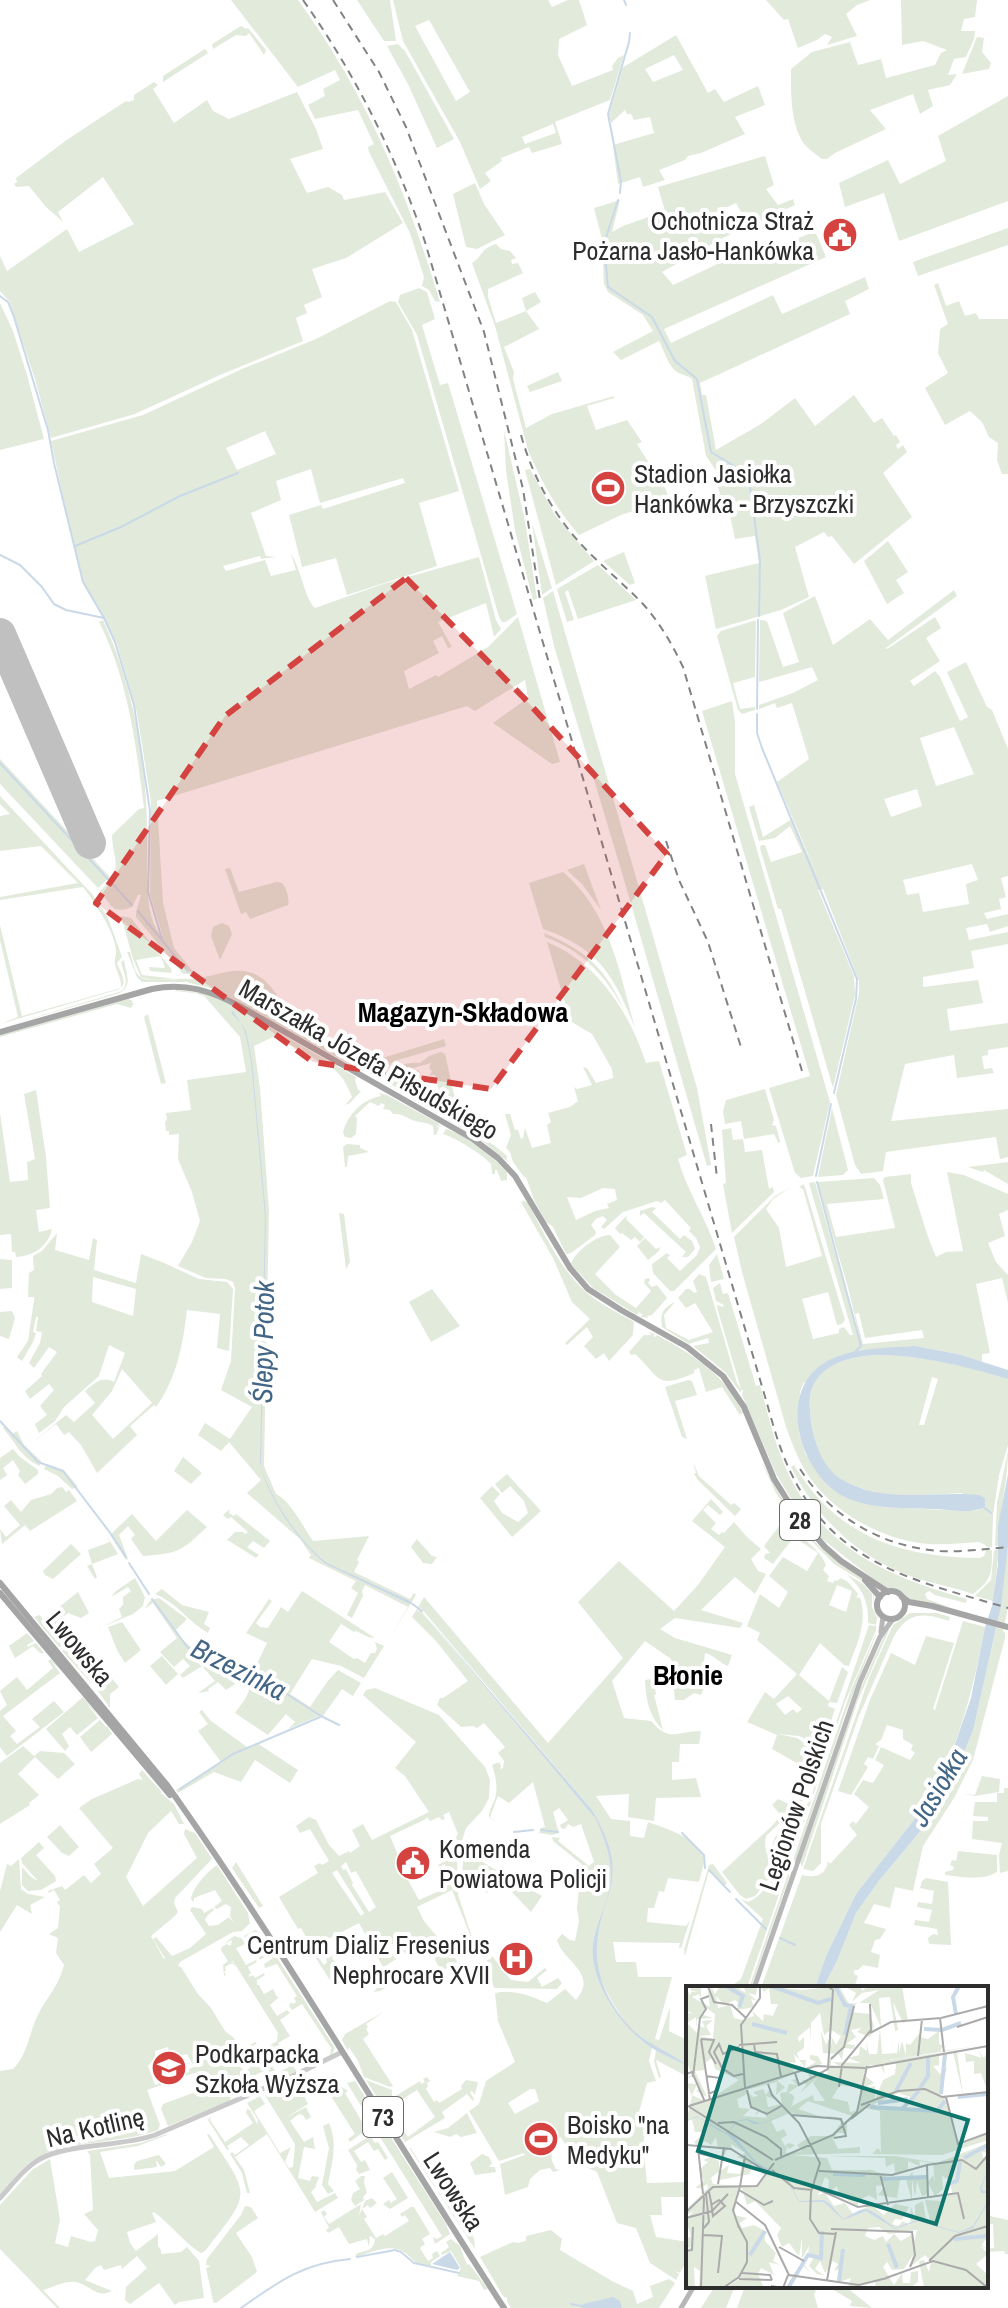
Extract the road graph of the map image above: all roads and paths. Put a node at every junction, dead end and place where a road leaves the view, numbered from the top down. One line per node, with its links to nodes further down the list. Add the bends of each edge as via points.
1 (0, 1032): 2 (main road, Marszałka Józefa Piłsudskiego / 28, via 152,989 195,987 241,1007 473,1139 515,1176 588,1289 687,1347 723,1376 744,1407 774,1479 796,1514 825,1547)
2 (857, 1571): 4 (main road, Marszałka Józefa Piłsudskiego / 28); 6 (main road, Marszałka Józefa Piłsudskiego / 28)
3 (0, 1583): 14 (main road, Lwowska / 73)
4 (888, 1592): 6 (main road); 7 (main road, 28)
5 (0, 1593): 14 (main road, Lwowska / 73)
6 (880, 1597): 10 (main road, via 877,1605)
7 (902, 1597): 8 (main road, 28); 9 (main road)
8 (936, 1607): 9 (main road, 28); 12 (main road, 28)
9 (904, 1609): 11 (main road)
10 (883, 1616): 11 (main road); 13 (main road, Legionów Polskich)
11 (893, 1619): 13 (main road, Legionów Polskich)
12 (1008, 1627)
13 (880, 1637): 15 (main road, Legionów Polskich)
14 (187, 1814): 16 (main road, Lwowska / 73)
15 (755, 1986)
16 (342, 2052): 17 (street, Na Kotlinę, via 155,2135 43,2158); 19 (main road, Lwowska / 73)
17 (0, 2198)
18 (693, 2288): 20 (main road)
19 (504, 2308)
20 (681, 2308)

